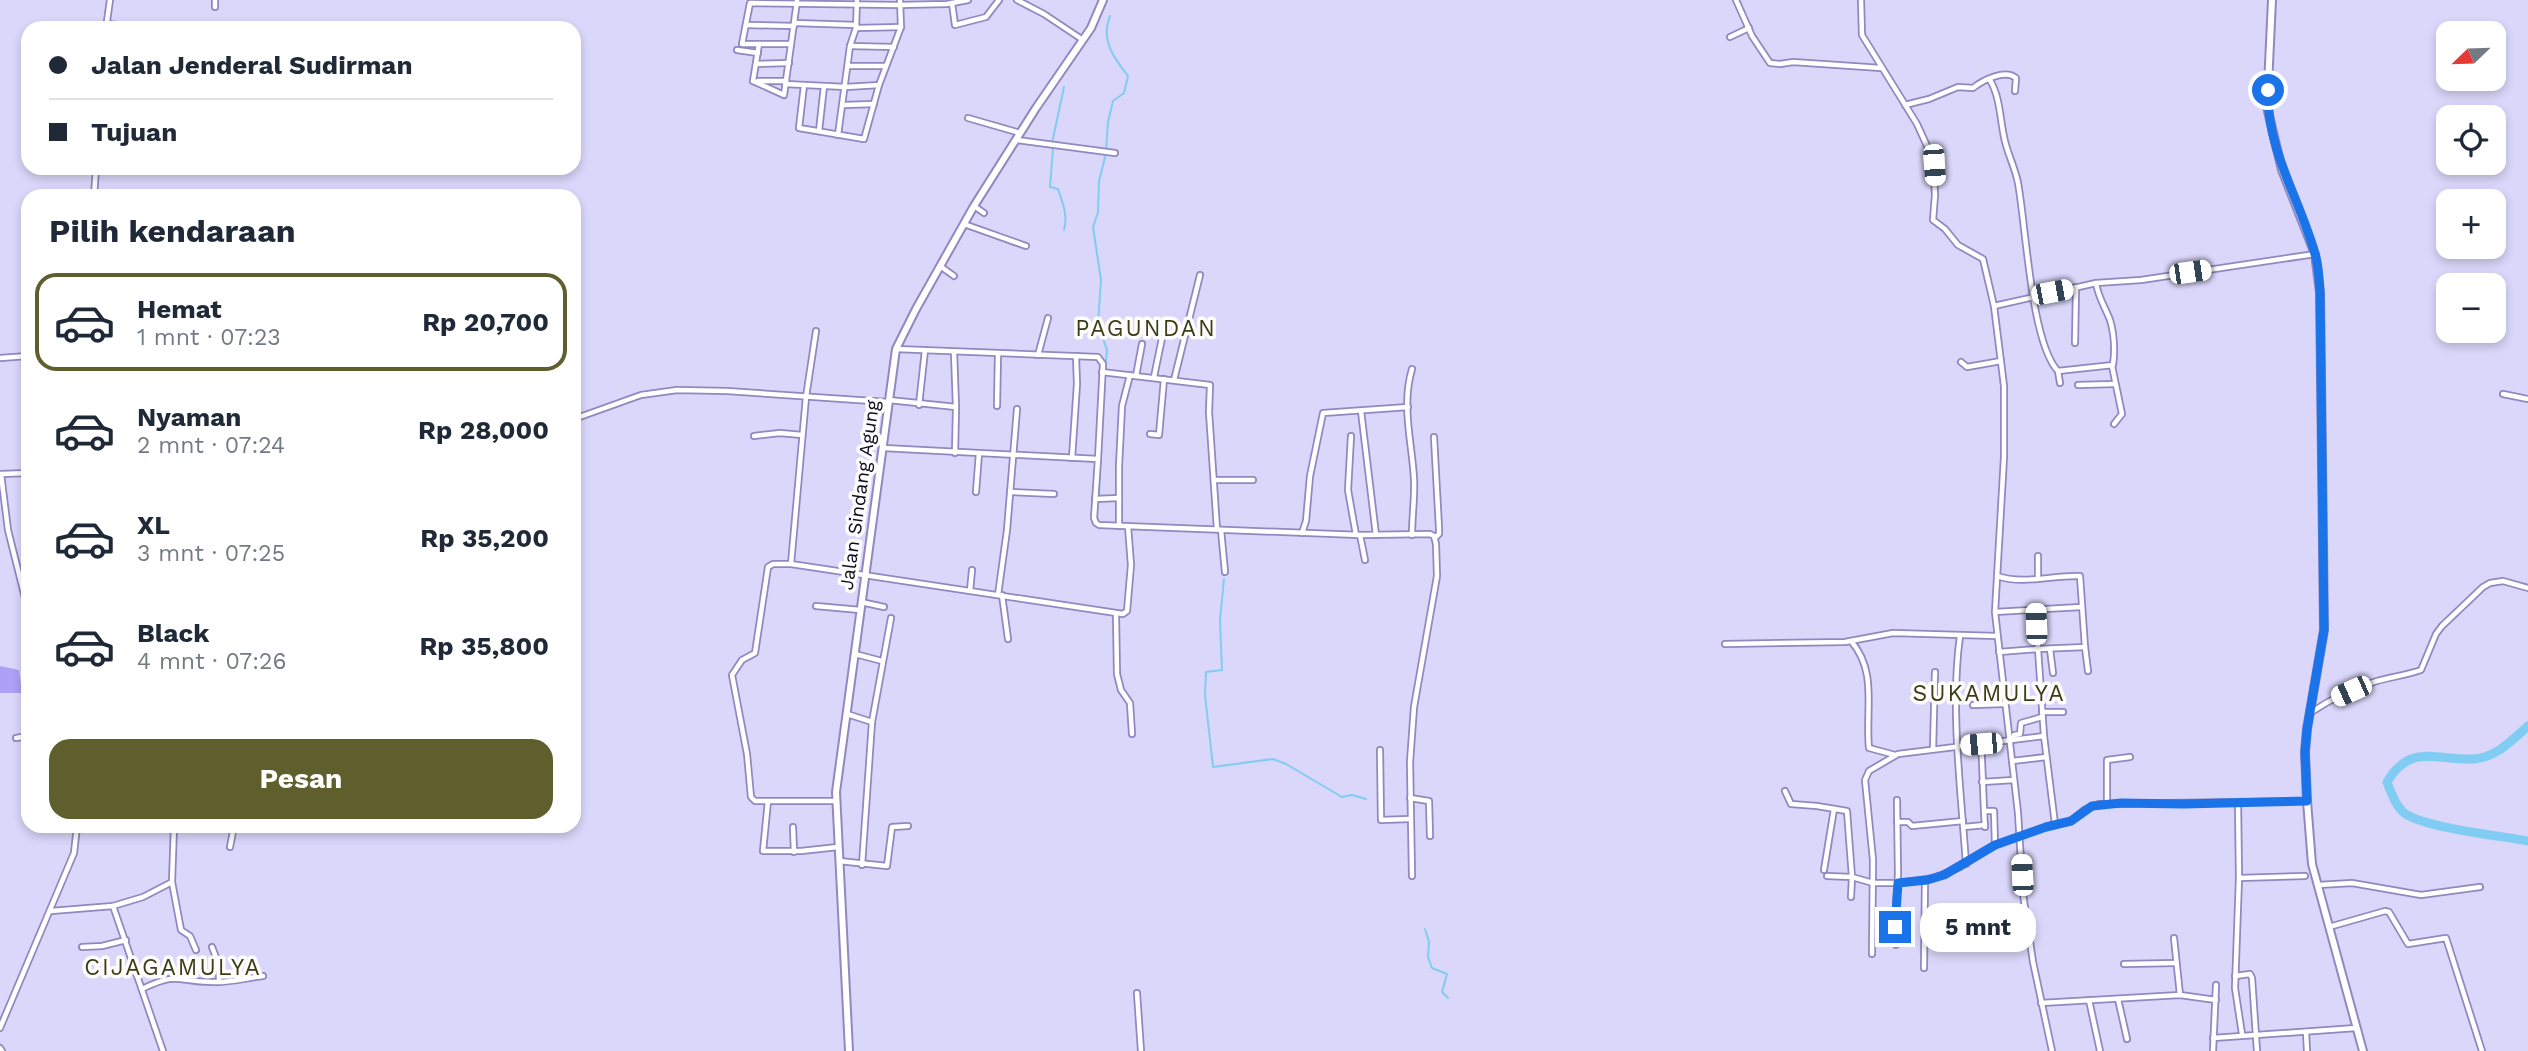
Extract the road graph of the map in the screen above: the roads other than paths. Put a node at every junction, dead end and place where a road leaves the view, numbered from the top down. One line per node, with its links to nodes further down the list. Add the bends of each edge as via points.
1 (110, 0): 15 (street)
2 (215, 0): 14 (street)
3 (968, 0): 13 (street)
4 (999, 0): 13 (street, via 986,17 955,25)
5 (1017, 0): 22 (street)
6 (1103, 0): 22 (main road, Jalan Sindang Agung)
7 (1736, 0): 20 (street)
8 (1861, 0): 33 (street, via 1862,35)
9 (2272, 0): 54 (main road, via 2267,107 2282,170)
10 (797, 1): 11 (street); 16 (street); 17 (street, via 750,3)
11 (857, 2): 12 (street); 18 (street)
12 (900, 2): 13 (street); 19 (street)
13 (948, 2)
14 (215, 7)
15 (107, 21)
16 (794, 24): 17 (street); 18 (street); 24 (street)
17 (746, 25): 23 (street, via 742,44)
18 (856, 26): 19 (street); 25 (street)
19 (901, 27): 26 (street)
20 (1749, 28): 21 (street); 33 (street, via 1770,63)
21 (1730, 37)
22 (1083, 40): 48 (main road, Jalan Sindang Agung)
23 (759, 44): 24 (street); 28 (street)
24 (792, 44): 29 (street)
25 (850, 46): 26 (street); 31 (street)
26 (894, 47): 32 (street)
27 (737, 50): 28 (street)
28 (758, 53): 30 (street)
29 (789, 63): 30 (street); 36 (street)
30 (756, 64): 35 (street)
31 (848, 66): 32 (street); 40 (street)
32 (886, 66): 38 (street)
33 (1881, 68): 44 (street)
34 (1990, 80): 41 (street, via 1998,75 2015,76); 44 (street); 60 (street, via 2018,181)
35 (753, 81): 36 (street); 36 (street, via 784,95)
36 (786, 83): 37 (street)
37 (804, 85): 39 (street); 46 (street, via 799,128)
38 (879, 85): 40 (street); 42 (street)
39 (824, 86): 40 (street); 46 (street)
40 (846, 87): 43 (street)
41 (2015, 91)
42 (874, 104): 43 (street); 47 (street, via 864,139)
43 (843, 105): 47 (street)
44 (1905, 105): 61 (street, via 1933,159 1933,220 1958,245 1984,261)
45 (968, 118): 48 (street)
46 (819, 131): 47 (street)
47 (838, 135)
48 (1018, 136): 49 (street); 50 (main road, Jalan Sindang Agung)
49 (1115, 153)
50 (974, 205): 51 (street); 52 (main road, Jalan Sindang Agung)
51 (984, 213)
52 (964, 224): 53 (street); 55 (main road, Jalan Sindang Agung)
53 (1026, 246)
54 (2315, 254): 58 (street); 166 (main road, via 2321,312 2325,577 2323,642)
55 (939, 266): 57 (street); 67 (main road, Jalan Sindang Agung)
56 (1200, 275): 84 (street)
57 (954, 276)
58 (2096, 283): 59 (street); 77 (street, via 2110,321)
59 (2076, 287): 60 (street); 65 (street)
60 (2034, 296): 61 (street); 79 (street, via 2043,341)
61 (1994, 306): 75 (street)
62 (1048, 318): 71 (street)
63 (816, 331): 89 (street)
64 (1162, 338): 82 (street)
65 (2076, 342)
66 (1142, 344): 81 (street)
67 (896, 349): 68 (street); 91 (main road, Jalan Sindang Agung)
68 (925, 350): 69 (street); 92 (street)
69 (954, 352): 70 (street); 94 (street)
70 (998, 354): 71 (street); 93 (street)
71 (1038, 355): 73 (street)
72 (21, 356): 74 (street)
73 (1076, 356): 80 (street, via 1098,357); 109 (street)
74 (0, 358)
75 (2001, 360): 76 (street, via 1967,367); 134 (street, via 2004,457)
76 (1961, 362)
77 (2112, 366): 79 (street); 86 (street)
78 (1412, 369): 95 (street, via 1406,391)
79 (2058, 371): 85 (street)
80 (1102, 372): 81 (street); 110 (street)
81 (1133, 375): 82 (street); 118 (street, via 1122,406)
82 (1154, 377): 83 (street)
83 (1164, 379): 84 (street); 100 (street, via 1159,435)
84 (1174, 380): 113 (street, via 1210,385)
85 (2060, 383)
86 (2115, 384): 87 (street); 99 (street, via 2122,414)
87 (2078, 385)
88 (2503, 394): 90 (street)
89 (806, 397): 91 (street); 98 (street, via 681,390 641,395); 101 (street)
90 (2528, 398)
91 (888, 401): 92 (street); 105 (main road, Jalan Sindang Agung)
92 (919, 405): 94 (street)
93 (998, 406)
94 (956, 407): 106 (street)
95 (1408, 407): 97 (street); 124 (street, via 1414,485)
96 (1017, 409): 108 (street)
97 (1361, 411): 123 (street, via 1322,415); 126 (street)
98 (581, 416)
99 (2114, 424)
100 (1150, 434)
101 (802, 435): 102 (street); 130 (street)
102 (754, 436)
103 (1351, 436): 125 (street, via 1348,490)
104 (1434, 437): 127 (street, via 1439,528)
105 (882, 448): 106 (street); 133 (main road, Jalan Sindang Agung)
106 (955, 453): 107 (street)
107 (979, 453): 108 (street); 115 (street)
108 (1014, 455): 109 (street); 116 (street)
109 (1072, 458): 110 (street)
110 (1097, 459): 119 (street)
111 (21, 473): 112 (street)
112 (1, 474): 136 (street)
113 (1215, 480): 114 (street); 122 (street)
114 (1253, 480)
115 (976, 492)
116 (1010, 492): 117 (street); 139 (street)
117 (1054, 494)
118 (1119, 498): 119 (street); 120 (street)
119 (1096, 499): 120 (street, via 1096,523)
120 (1119, 526): 121 (street)
121 (1128, 526): 122 (street); 147 (street, via 1127,611)
122 (1219, 529): 123 (street); 132 (street)
123 (1302, 533): 125 (street)
124 (1412, 534): 126 (street); 127 (street)
125 (1358, 535): 126 (street); 129 (street)
126 (1376, 535)
127 (1435, 538): 186 (street, via 1437,576 1414,706)
128 (2038, 556): 135 (street)
129 (1365, 560)
130 (791, 564): 133 (street); 188 (street, via 768,566 754,655 742,660 732,675 751,797)
131 (972, 570): 138 (street)
132 (1225, 572)
133 (865, 574): 138 (street); 140 (main road, Jalan Sindang Agung)
134 (1997, 576): 135 (street); 146 (street)
135 (2038, 579): 143 (street, via 2080,576)
136 (21, 582)
137 (2528, 588): 166 (street, via 2503,581 2486,585 2442,626 2421,670 2368,684)
138 (970, 591): 139 (street)
139 (1000, 595): 147 (street); 151 (street)
140 (861, 602): 142 (street); 144 (main road, Jalan Sindang Agung)
141 (816, 606): 144 (street)
142 (884, 607)
143 (2081, 607): 145 (street); 154 (street)
144 (860, 610): 158 (main road, Jalan Sindang Agung)
145 (2035, 610): 146 (street); 155 (street)
146 (1995, 612): 150 (street)
147 (1116, 614): 170 (street, via 1117,674 1130,703)
148 (891, 618): 159 (street)
149 (1960, 636): 150 (street); 152 (street, via 1893,633); 176 (street)
150 (1997, 636): 157 (street)
151 (1008, 639)
152 (1851, 642): 153 (street); 179 (street, via 1867,669 1869,748)
153 (1726, 645)
154 (2085, 647): 156 (street); 160 (street)
155 (2038, 649): 156 (street); 157 (street); 168 (street)
156 (2050, 649): 162 (street)
157 (1999, 652): 163 (street)
158 (854, 654): 159 (street); 167 (main road, Jalan Sindang Agung)
159 (882, 660): 169 (street)
160 (2088, 671)
161 (1935, 672): 177 (street)
162 (2053, 673)
163 (2004, 704): 164 (street); 174 (street)
164 (1973, 705)
165 (2063, 712): 168 (street)
166 (2309, 713): 190 (main road)
167 (846, 714): 169 (street); 189 (main road, Jalan Sindang Agung)
168 (2042, 715): 171 (street); 174 (street, via 2021,723 2020,734)
169 (872, 722): 212 (street)
170 (1132, 734)
171 (2044, 736): 174 (street); 180 (street)
172 (21, 737): 173 (street)
173 (16, 738)
174 (2011, 740): 175 (street); 182 (street)
175 (1981, 744): 176 (street); 184 (street)
176 (1958, 746): 177 (street); 197 (street)
177 (1933, 749): 179 (street)
178 (1380, 750): 195 (street, via 1381,820)
179 (1896, 755): 221 (street, via 1866,776)
180 (2046, 757): 182 (street); 198 (street)
181 (2130, 757): 192 (street, via 2107,760)
182 (2012, 761): 183 (street)
183 (2014, 780): 184 (street); 205 (street)
184 (1982, 782): 194 (street)
185 (1785, 791): 193 (street, via 1791,804)
186 (1409, 798): 195 (street); 204 (street, via 1429,801)
187 (1897, 800): 196 (street)
188 (768, 801): 189 (street); 209 (street, via 763,851)
189 (836, 801): 208 (main road, Jalan Sindang Agung)
190 (2307, 801): 191 (street); 223 (main road)
191 (2238, 802): 192 (street); 218 (street)
192 (2108, 804): 198 (street, via 2092,806 2074,819)
193 (1834, 808): 213 (street); 217 (street, via 1848,814)
194 (1984, 811): 197 (street, via 1985,826); 206 (street, via 1994,811)
195 (1409, 819): 214 (street)
196 (1897, 822): 197 (street, via 1912,826); 222 (street)
197 (1963, 824): 211 (street)
198 (2055, 824): 205 (street)
199 (908, 826): 212 (street, via 892,827 887,866)
200 (793, 827): 209 (street)
201 (76, 833): 227 (street, via 74,853)
202 (174, 833): 220 (street)
203 (233, 833): 207 (street)
204 (1430, 836)
205 (2020, 836): 206 (street); 249 (street, via 2023,894)
206 (1995, 845): 211 (street)
207 (230, 847)
208 (838, 847): 209 (street); 210 (main road, Jalan Sindang Agung)
209 (794, 852)
210 (838, 861): 212 (street); 258 (main road, Jalan Sindang Agung)
211 (1966, 863): 219 (street)
212 (862, 865)
213 (1824, 870)
214 (1412, 876)
215 (1827, 876): 217 (street)
216 (2305, 876): 218 (street)
217 (1852, 877): 221 (street); 225 (street)
218 (2239, 878): 240 (street)
219 (1925, 880): 222 (street); 238 (street)
220 (172, 882): 226 (street); 234 (street, via 181,930 190,936)
221 (1873, 883): 222 (street); 235 (street)
222 (1898, 883): 231 (street)
223 (2317, 885): 224 (street, via 2352,883 2421,895); 228 (main road)
224 (2480, 887)
225 (1852, 897)
226 (113, 906): 227 (street); 230 (street)
227 (51, 911): 250 (street)
228 (2328, 927): 251 (main road); 266 (street, via 2385,911 2408,944 2446,938)
229 (2174, 938): 236 (street)
230 (126, 940): 232 (street); 243 (street)
231 (1896, 945)
232 (82, 947)
233 (212, 947): 241 (street)
234 (196, 950)
235 (1872, 954)
236 (2176, 963): 237 (street); 245 (street)
237 (2124, 964)
238 (1924, 968)
239 (262, 976): 241 (street)
240 (2235, 976): 253 (street); 254 (street, via 2250,974 2252,978)
241 (219, 982): 243 (street, via 177,977)
242 (2216, 985): 248 (street)
243 (142, 989): 257 (street)
244 (1137, 993): 259 (street)
245 (2180, 995): 246 (street); 248 (street)
246 (2118, 998): 247 (street); 256 (street)
247 (2089, 1000): 249 (street); 261 (street)
248 (2216, 1000): 255 (street)
249 (2041, 1003): 260 (street)
250 (0, 1028)
251 (2356, 1028): 252 (street); 254 (street); 265 (main road)
252 (2306, 1032): 254 (street); 264 (street)
253 (2242, 1034): 254 (street); 255 (street)
254 (2256, 1034): 263 (street)
255 (2213, 1038): 262 (street)
256 (2127, 1039)
257 (163, 1051)
258 (849, 1051)
259 (1141, 1051)
260 (2052, 1051)
261 (2100, 1051)
262 (2213, 1051)
263 (2257, 1051)
264 (2307, 1051)
265 (2363, 1051)
266 (2482, 1051)

